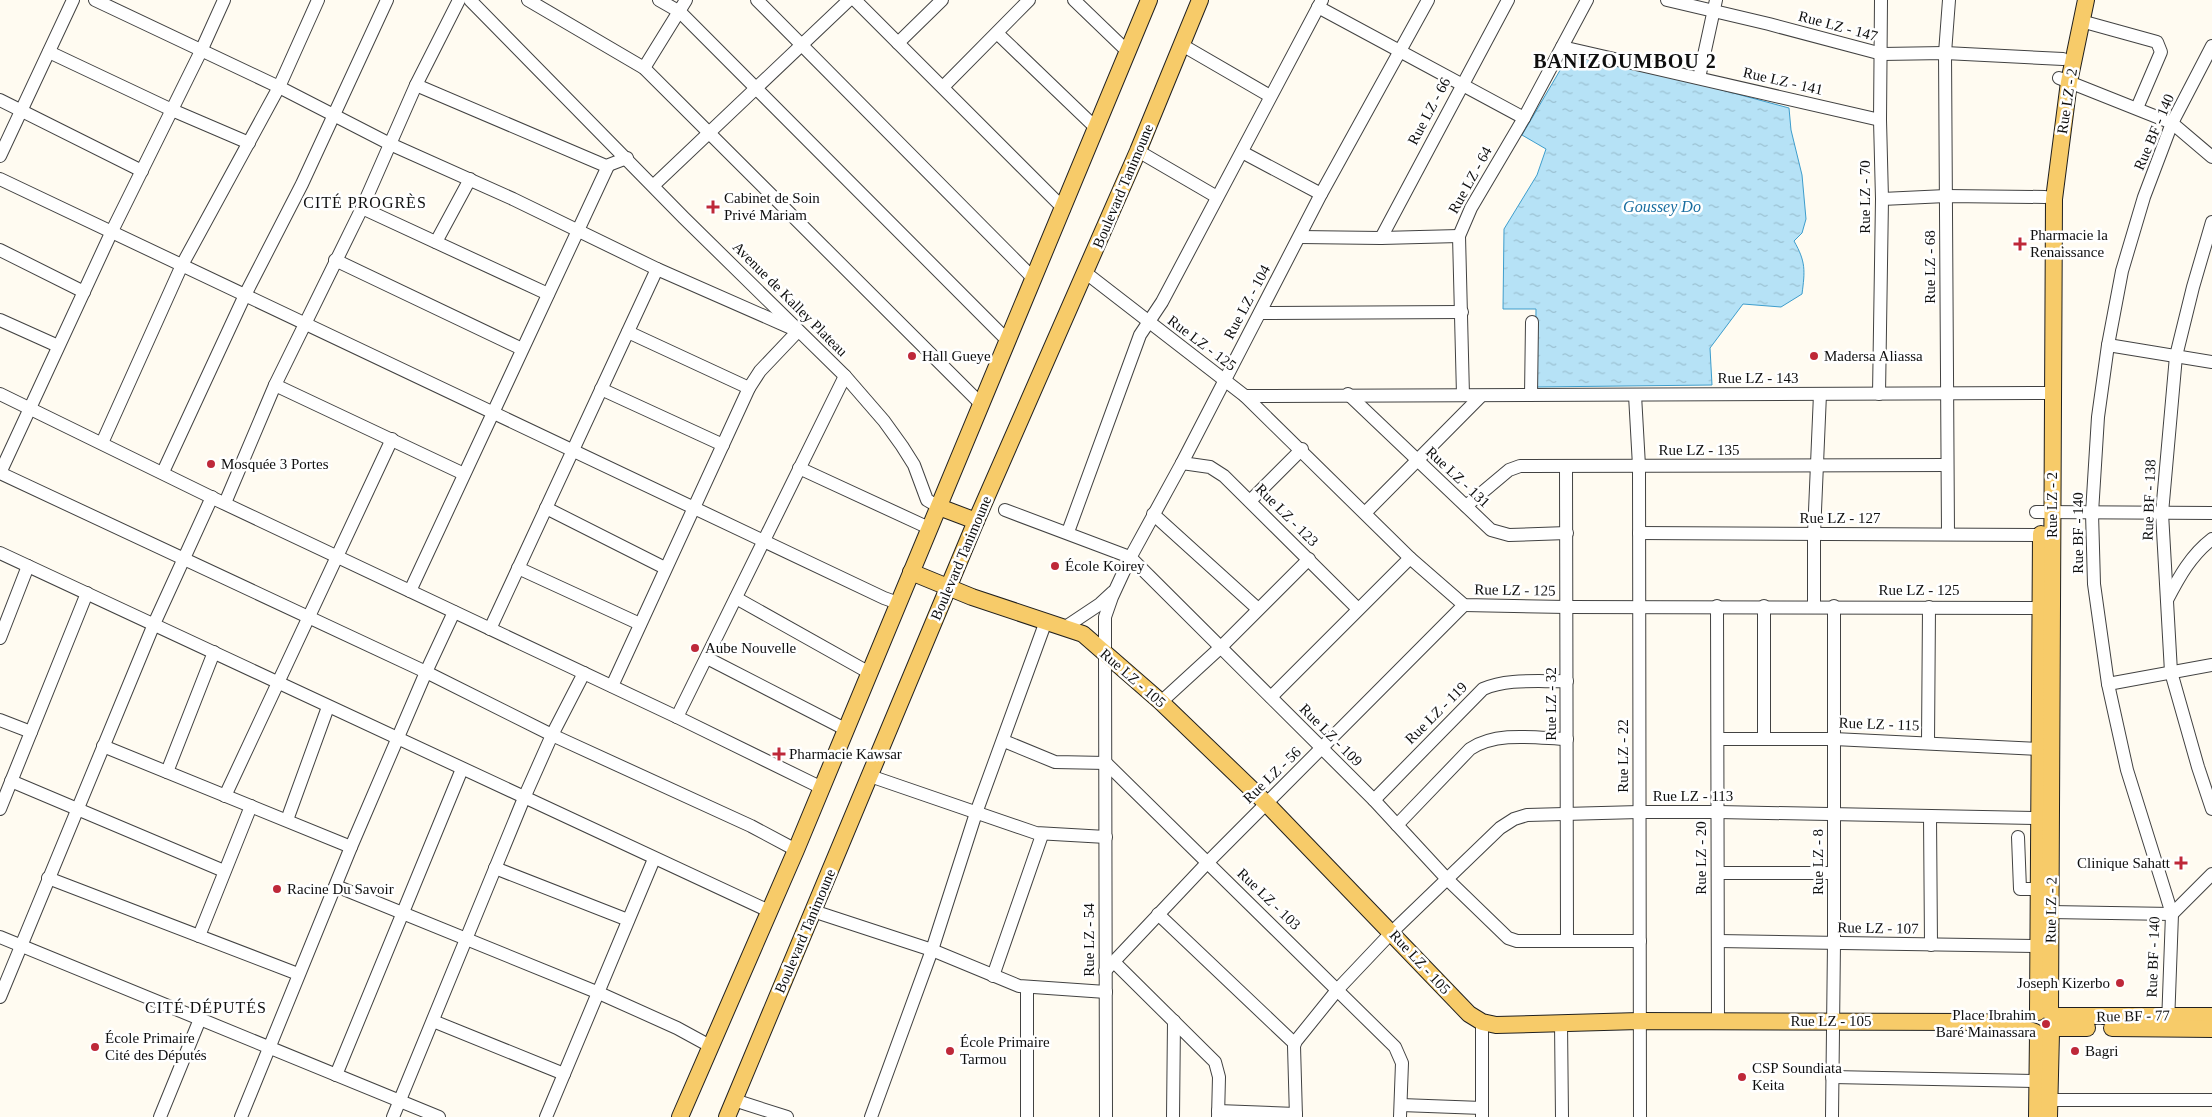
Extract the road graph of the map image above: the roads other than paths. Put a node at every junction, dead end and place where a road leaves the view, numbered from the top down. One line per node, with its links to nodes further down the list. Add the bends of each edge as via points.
1 (73, 0): 39 (street)
2 (95, 0): 37 (street)
3 (224, 0): 37 (street)
4 (318, 0): 49 (street)
5 (387, 0): 57 (street)
6 (459, 0): 48 (street)
7 (470, 0): 69 (street, Avenue de Kalley Plateau)
8 (528, 0): 44 (street)
9 (659, 0): 29 (street)
10 (686, 0): 29 (street)
11 (757, 0): 34 (street)
12 (849, 0): 34 (street)
13 (855, 0): 32 (street)
14 (942, 0): 32 (street)
15 (1029, 0): 31 (street)
16 (1074, 0): 38 (street)
17 (1149, 0): 38 (main road)
18 (1200, 0): 33 (main road, Boulevard Tanimoune)
19 (1428, 0): 40 (street, Rue LZ - 104)
20 (1508, 0): 47 (street, Rue LZ - 66)
21 (1587, 0): 35 (street, Rue LZ - 64)
22 (1668, 0): 28 (street, Rue LZ - 147)
23 (1881, 0): 42 (street, Rue LZ - 70)
24 (1949, 0): 41 (street, Rue LZ - 68)
25 (2077, 0): 43 (main road, Rue LZ - 2)
26 (2086, 0): 30 (main road, Rue LZ - 2)
27 (1320, 4): 40 (street); 52 (street)
28 (1715, 5): 42 (street, Rue LZ - 147); 45 (street)
29 (680, 12): 44 (street); 51 (street)
30 (2081, 21): 46 (main road, Rue LZ - 2); 54 (street, via 2157,42 2161,52)
31 (998, 34): 50 (street); 61 (street)
32 (898, 43): 50 (street)
33 (1182, 45): 52 (street); 65 (main road, Boulevard Tanimoune)
34 (801, 46): 51 (street); 94 (street)
35 (1562, 46): 45 (street, Rue LZ - 141); 58 (street, Rue LZ - 64)
36 (2212, 46): 60 (street, Rue BF - 140)
37 (201, 51): 49 (street); 56 (street)
38 (1127, 51): 61 (main road)
39 (49, 52): 55 (street); 56 (street)
40 (1399, 52): 47 (street); 75 (street, Rue LZ - 104)
41 (1945, 53): 42 (street, Rue LZ - 147); 43 (street, Rue LZ - 147); 76 (street, Rue LZ - 68)
42 (1882, 54): 59 (street, Rue LZ - 70)
43 (2063, 59): 46 (main road, Rue LZ - 2)
44 (644, 68): 62 (street)
45 (1699, 78): 59 (street, Rue LZ - 141)
46 (2064, 80): 54 (street); 78 (main road, Rue LZ - 2); 117 (main road, Rue LZ - 2, via 2054,199)
47 (1462, 84): 58 (street); 87 (street, Rue LZ - 66)
48 (416, 86): 64 (street); 70 (street)
49 (279, 87): 57 (street); 63 (street)
50 (942, 87): 81 (street)
51 (756, 89): 62 (street); 106 (street)
52 (1270, 96): 66 (street)
53 (0, 100): 55 (street)
54 (2137, 108): 60 (street)
55 (21, 110): 67 (street); 71 (street)
56 (172, 110): 63 (street); 71 (street)
57 (333, 116): 64 (street); 97 (street)
58 (1524, 118): 85 (street, Rue LZ - 64, via 1471,208)
59 (1880, 120): 79 (street, Rue LZ - 70)
60 (2172, 123): 68 (street); 107 (street, Rue BF - 140, via 2144,197 2122,271)
61 (1096, 128): 81 (main road)
62 (709, 133): 74 (street); 128 (street)
63 (249, 143): 91 (street)
64 (390, 144): 73 (street); 80 (street)
65 (1138, 151): 77 (street); 93 (main road, Boulevard Tanimoune)
66 (1242, 152): 75 (street); 77 (street)
67 (0, 156)
68 (2212, 157)
69 (627, 158): 70 (street); 74 (street, Avenue de Kalley Plateau)
70 (608, 166): 83 (street)
71 (142, 171): 84 (street)
72 (0, 179): 84 (street)
73 (470, 180): 83 (street); 88 (street)
74 (654, 185): 104 (street, Avenue de Kalley Plateau)
75 (1321, 194): 86 (street, Rue LZ - 104)
76 (1946, 196): 78 (street); 79 (street); 122 (street, Rue LZ - 68)
77 (1217, 197): 101 (street, via 1162,302)
78 (2045, 197): 117 (main road, Rue LZ - 2)
79 (1882, 199): 121 (street, Rue LZ - 70)
80 (362, 208): 88 (street); 90 (street)
81 (1064, 209): 94 (main road)
82 (2212, 222): 110 (street, Rue BF - 138)
83 (578, 230): 92 (street); 96 (street)
84 (112, 231): 91 (street); 95 (street)
85 (1459, 236): 87 (street); 98 (street, Rue LZ - 64)
86 (1300, 237): 87 (street); 99 (street, Rue LZ - 104)
87 (1381, 238)
88 (436, 242): 96 (street)
89 (0, 250): 95 (street)
90 (335, 260): 103 (street); 109 (street)
91 (182, 265): 97 (street); 133 (street)
92 (657, 269): 104 (street); 105 (street)
93 (1086, 273): 101 (street, Rue LZ - 125); 161 (main road, Boulevard Tanimoune)
94 (1034, 279): 106 (main road)
95 (84, 292): 108 (street)
96 (548, 294): 109 (street)
97 (245, 295): 103 (street); 144 (street)
98 (1462, 312): 99 (street); 123 (street, Rue LZ - 64)
99 (1260, 313): 113 (street, Rue LZ - 104)
100 (0, 320): 108 (street)
101 (1148, 322): 113 (street, Rue LZ - 125); 163 (street, via 1117,394)
102 (1532, 322): 124 (street)
103 (304, 323): 114 (street); 130 (street)
104 (798, 331): 112 (street, Avenue de Kalley Plateau); 115 (street, via 760,371)
105 (628, 332): 115 (street); 116 (street)
106 (1007, 340): 128 (main road)
107 (2108, 345): 110 (street); 157 (street, Rue BF - 140, via 2098,417)
108 (58, 346): 129 (street)
109 (522, 350): 130 (street)
110 (2176, 356): 111 (street); 160 (street, Rue BF - 138)
111 (2212, 362)
112 (845, 376): 143 (street); 150 (street, Avenue de Kalley Plateau, via 902,446 914,465 927,500)
113 (1224, 380): 126 (street, Rue LZ - 125); 138 (street, Rue LZ - 104)
114 (275, 385): 132 (street); 149 (street)
115 (749, 388): 134 (street)
116 (601, 389): 134 (street); 136 (street)
117 (2047, 393): 122 (street, Rue LZ - 143); 156 (main road, Rue LZ - 2)
118 (0, 394): 129 (street)
119 (1348, 394): 123 (street); 126 (street); 137 (street, Rue LZ - 131)
120 (1820, 394): 121 (street, Rue LZ - 143); 125 (street, Rue LZ - 143); 142 (street)
121 (1879, 394): 122 (street, Rue LZ - 143)
122 (1947, 394): 139 (street, Rue LZ - 68)
123 (1458, 395): 127 (street, Rue LZ - 143); 131 (street, Rue LZ - 64)
124 (1531, 395): 125 (street, Rue LZ - 143); 127 (street, Rue LZ - 143)
125 (1635, 395): 141 (street, Rue LZ - 22)
126 (1245, 396): 135 (street, Rue LZ - 125)
127 (1481, 396): 131 (street)
128 (981, 404): 150 (main road)
129 (30, 408): 133 (street); 145 (street)
130 (492, 414): 136 (street); 146 (street)
131 (1457, 420): 137 (street)
132 (392, 439): 146 (street); 172 (street)
133 (102, 443): 144 (street)
134 (723, 445): 152 (street)
135 (1302, 449): 148 (street); 155 (street, Rue LZ - 125)
136 (573, 451): 152 (street); 153 (street)
137 (1417, 460): 151 (street, Rue LZ - 131); 155 (street)
138 (1182, 464): 148 (street, Rue LZ - 123, via 1216,470); 159 (street, Rue LZ - 104)
139 (1947, 465): 142 (street, Rue LZ - 135); 167 (street, Rue LZ - 68)
140 (1566, 466): 141 (street, Rue LZ - 135); 151 (street, Rue LZ - 135, via 1520,466 1509,470); 164 (street, Rue LZ - 32)
141 (1639, 466): 142 (street, Rue LZ - 135); 165 (street, Rue LZ - 22)
142 (1817, 466): 166 (street)
143 (799, 468): 162 (street); 170 (street)
144 (163, 472): 147 (street)
145 (0, 473): 175 (street)
146 (464, 474): 183 (street)
147 (212, 498): 149 (street); 175 (street)
148 (1250, 501): 176 (street, Rue LZ - 123)
149 (225, 503): 172 (street)
150 (939, 506): 161 (main road); 162 (main road)
151 (1466, 506): 164 (street, Rue LZ - 131, via 1490,530 1499,534)
152 (694, 507): 170 (street); 179 (street)
153 (546, 508): 178 (street); 179 (street)
154 (1005, 510): 163 (street, Rue LZ - 109)
155 (1366, 512): 174 (street, Rue LZ - 125)
156 (2043, 512): 157 (street); 168 (main road, Rue LZ - 2); 279 (main road, Rue LZ - 2)
157 (2092, 512): 160 (street); 218 (street, Rue BF - 140, via 2094,584)
158 (2212, 513): 160 (street)
159 (1153, 514): 173 (street, Rue LZ - 104); 198 (street)
160 (2162, 514): 186 (street, Rue BF - 138)
161 (976, 521): 181 (main road, Boulevard Tanimoune)
162 (928, 528): 180 (main road)
163 (1068, 532): 173 (street, Rue LZ - 109)
164 (1567, 533): 195 (street, Rue LZ - 32)
165 (1639, 533): 166 (street, Rue LZ - 127); 189 (street, Rue LZ - 22)
166 (1814, 534): 167 (street, Rue LZ - 127); 192 (street)
167 (1948, 534): 168 (street, Rue LZ - 127)
168 (2041, 535): 197 (main road, Rue LZ - 2)
169 (2212, 538): 186 (street, via 2182,572)
170 (764, 540): 185 (street); 187 (street)
171 (0, 553): 177 (street)
172 (337, 556): 183 (street); 200 (street)
173 (1130, 558): 182 (street, Rue LZ - 104); 207 (street, Rue LZ - 109)
174 (1410, 558): 188 (street, Rue LZ - 125); 196 (street)
175 (182, 559): 200 (street); 202 (street)
176 (1308, 559): 196 (street, Rue LZ - 123); 198 (street)
177 (28, 566): 184 (street); 206 (street)
178 (518, 568): 203 (street); 205 (street)
179 (665, 568): 203 (street)
180 (911, 572): 181 (main road, Rue LZ - 105); 187 (main road)
181 (949, 587): 201 (main road, Rue LZ - 105); 241 (main road, Boulevard Tanimoune)
182 (1116, 589): 204 (street); 209 (street, Rue LZ - 104, via 1106,617)
183 (410, 591): 199 (street)
184 (88, 593): 202 (street); 226 (street)
185 (736, 598): 210 (street); 213 (street)
186 (2166, 601): 214 (street, Rue BF - 138)
187 (898, 603): 213 (main road)
188 (1464, 605): 195 (street, Rue LZ - 125); 236 (street, Rue LZ - 56)
189 (1640, 606): 190 (street, Rue LZ - 125); 195 (street, Rue LZ - 125); 252 (street, Rue LZ - 22)
190 (1718, 606): 191 (street, Rue LZ - 125); 230 (street, Rue LZ - 20)
191 (1764, 606): 192 (street, Rue LZ - 125); 231 (street)
192 (1814, 606): 193 (street, Rue LZ - 125)
193 (1834, 606): 194 (street, Rue LZ - 125); 228 (street, Rue LZ - 8)
194 (1929, 606): 197 (street, Rue LZ - 125); 234 (street)
195 (1567, 607): 216 (street, Rue LZ - 32)
196 (1358, 608): 220 (street)
197 (2039, 608): 237 (main road, Rue LZ - 2)
198 (1258, 610): 207 (street)
199 (454, 612): 205 (street); 212 (street)
200 (308, 617): 212 (street); 217 (street)
201 (1046, 621): 204 (main road, Rue LZ - 105); 233 (street)
202 (154, 624): 208 (street); 235 (street)
203 (640, 624): 219 (street)
204 (1064, 628): 209 (main road, Rue LZ - 105, via 1082,634)
205 (490, 629): 215 (street)
206 (0, 638)
207 (1220, 647): 220 (street, Rue LZ - 109); 221 (street)
208 (214, 652): 217 (street); 240 (street)
209 (1105, 653): 221 (main road, Rue LZ - 105); 238 (street, Rue LZ - 104)
210 (707, 658): 223 (street); 225 (street)
211 (2212, 665): 214 (street)
212 (426, 672): 227 (street); 232 (street)
213 (868, 672): 225 (main road)
214 (2172, 672): 218 (street); 251 (street, Rue BF - 138)
215 (584, 673): 219 (street); 227 (street)
216 (1567, 681): 229 (street, Rue LZ - 32); 246 (street, Rue LZ - 119, via 1509,682 1483,689)
217 (278, 682): 222 (street); 244 (street)
218 (2108, 684): 282 (street, Rue BF - 140, via 2129,778)
219 (612, 686): 223 (street)
220 (1271, 697): 236 (street, Rue LZ - 109)
221 (1161, 702): 247 (main road, Rue LZ - 105)
222 (328, 707): 232 (street); 259 (street)
223 (677, 717): 243 (street)
224 (0, 720): 226 (street)
225 (845, 729): 243 (main road)
226 (31, 732): 242 (street)
227 (552, 735): 245 (street); 265 (street, via 751,826)
228 (1834, 738): 231 (street, Rue LZ - 115); 234 (street, Rue LZ - 115); 256 (street, Rue LZ - 8)
229 (1567, 739): 255 (street, Rue LZ - 32); 260 (street, via 1496,738 1481,742 1470,749)
230 (1718, 739): 231 (street, Rue LZ - 115); 253 (street, Rue LZ - 20)
231 (1764, 739)
232 (398, 740): 239 (street); 264 (street)
233 (1004, 741): 238 (street, via 1055,762); 254 (street)
234 (1928, 742): 237 (street, Rue LZ - 115)
235 (103, 746): 240 (street); 250 (street)
236 (1322, 749): 246 (street, Rue LZ - 109); 247 (street, Rue LZ - 56)
237 (2039, 749): 258 (main road, Rue LZ - 2)
238 (1106, 763): 262 (street, Rue LZ - 54); 267 (street, Rue LZ - 103)
239 (462, 769): 245 (street); 280 (street)
240 (167, 772): 244 (street)
241 (870, 776): 254 (street); 278 (main road, Boulevard Tanimoune)
242 (11, 781): 249 (street); 250 (street)
243 (820, 786): 265 (main road)
244 (225, 796): 248 (street)
245 (524, 798): 266 (street); 268 (street)
246 (1374, 800): 260 (street, Rue LZ - 109)
247 (1266, 803): 267 (street, Rue LZ - 56); 284 (main road, Rue LZ - 105)
248 (251, 806): 259 (street); 269 (street)
249 (0, 809)
250 (76, 809): 269 (street); 273 (street)
251 (2212, 809)
252 (1639, 812): 253 (street, Rue LZ - 113); 255 (street, Rue LZ - 113); 289 (street, Rue LZ - 22)
253 (1718, 812): 256 (street, Rue LZ - 113); 270 (street, Rue LZ - 20)
254 (976, 813): 261 (street); 295 (street)
255 (1566, 813): 274 (street, Rue LZ - 113, via 1514,819 1500,828); 288 (street, Rue LZ - 32)
256 (1834, 814): 257 (street, Rue LZ - 113); 271 (street, Rue LZ - 8)
257 (1930, 816): 258 (street, Rue LZ - 113); 292 (street)
258 (2039, 818): 276 (main road, Rue LZ - 2)
259 (287, 820): 264 (street)
260 (1397, 825): 274 (street, Rue LZ - 109)
261 (1042, 835): 262 (street); 298 (street)
262 (1106, 837): 296 (street, Rue LZ - 54)
263 (2018, 837): 276 (street, via 2020,889)
264 (352, 847): 275 (street)
265 (796, 850): 277 (main road)
266 (654, 859): 277 (street); 283 (street)
267 (1208, 862): 281 (street, Rue LZ - 56); 300 (street, Rue LZ - 103)
268 (495, 868): 283 (street); 287 (street)
269 (224, 871): 285 (street)
270 (1718, 873): 271 (street); 290 (street, Rue LZ - 20)
271 (1834, 873): 291 (street, Rue LZ - 8)
272 (2212, 874): 282 (street)
273 (48, 878): 285 (street); 293 (street)
274 (1448, 879): 284 (street, Rue LZ - 113); 288 (street, Rue LZ - 109, via 1512,940)
275 (336, 886): 280 (street); 297 (street)
276 (2039, 888): 294 (main road, Rue LZ - 2)
277 (769, 911): 317 (main road)
278 (813, 911): 295 (street); 323 (main road, Boulevard Tanimoune)
279 (2050, 912): 282 (street); 314 (main road, Rue LZ - 2)
280 (403, 913): 287 (street); 320 (street)
281 (1158, 914): 296 (street, Rue LZ - 56); 316 (street)
282 (2172, 914): 312 (street, Rue BF - 140)
283 (628, 920): 302 (street)
284 (1392, 932): 300 (street, Rue LZ - 113); 311 (main road, Rue LZ - 105, via 1469,1014)
285 (199, 936): 297 (street)
286 (0, 937): 293 (street)
287 (467, 938): 302 (street); 308 (street)
288 (1567, 941): 289 (street, Rue LZ - 109)
289 (1640, 941): 309 (street, Rue LZ - 22)
290 (1718, 942): 291 (street, Rue LZ - 107); 306 (street, Rue LZ - 20)
291 (1834, 943): 292 (street, Rue LZ - 107); 307 (street, Rue LZ - 8)
292 (1931, 945): 294 (street, Rue LZ - 107)
293 (21, 946): 303 (street); 305 (street)
294 (2039, 946): 314 (main road, Rue LZ - 2)
295 (932, 950): 298 (street); 339 (street)
296 (1110, 966): 301 (street, Rue LZ - 54); 310 (street)
297 (298, 974): 318 (street)
298 (993, 976): 299 (street)
299 (1027, 988): 301 (street); 340 (street)
300 (1338, 989): 316 (street, Rue LZ - 113); 327 (street, Rue LZ - 103, via 1395,1047 1402,1063)
301 (1106, 992): 341 (street, Rue LZ - 54)
302 (598, 993): 317 (street); 319 (street)
303 (0, 996)
304 (2212, 1016): 312 (main road, Rue BF - 77)
305 (200, 1019): 318 (street); 332 (street)
306 (1718, 1020): 307 (main road, Rue LZ - 105); 309 (main road, Rue LZ - 105)
307 (1834, 1020): 314 (main road, Rue LZ - 105); 321 (street, Rue LZ - 8)
308 (433, 1021): 319 (street); 326 (street)
309 (1639, 1021): 313 (main road, Rue LZ - 105); 344 (street, Rue LZ - 22)
310 (1174, 1022): 329 (street, via 1215,1062 1218,1069); 342 (street)
311 (1482, 1022): 313 (main road, Rue LZ - 105, via 1496,1025); 328 (street)
312 (2168, 1022): 314 (main road, Rue BF - 77); 315 (main road, Rue BF - 77)
313 (1562, 1023): 343 (street)
314 (2044, 1023): 322 (main road); 324 (main road)
315 (2212, 1029)
316 (1294, 1043): 330 (street)
317 (710, 1046): 336 (main road)
318 (269, 1047): 320 (street); 331 (street)
319 (564, 1074): 335 (street)
320 (336, 1075): 326 (street)
321 (1832, 1077): 322 (street); 345 (street, Rue LZ - 8)
322 (2038, 1081): 346 (main road)
323 (734, 1100): 337 (main road, Boulevard Tanimoune); 338 (street)
324 (2048, 1100): 325 (street); 347 (main road)
325 (2212, 1100)
326 (400, 1101): 333 (street); 334 (street)
327 (1401, 1111): 328 (street)
328 (1482, 1113)
329 (1218, 1114): 330 (street)
330 (1296, 1115)
331 (245, 1116)
332 (160, 1117)
333 (393, 1117)
334 (440, 1117)
335 (546, 1117)
336 (680, 1117)
337 (727, 1117)
338 (787, 1117)
339 (871, 1117)
340 (1027, 1117)
341 (1106, 1117)
342 (1174, 1117)
343 (1562, 1117)
344 (1640, 1117)
345 (1832, 1117)
346 (2037, 1117)
347 (2049, 1117)

